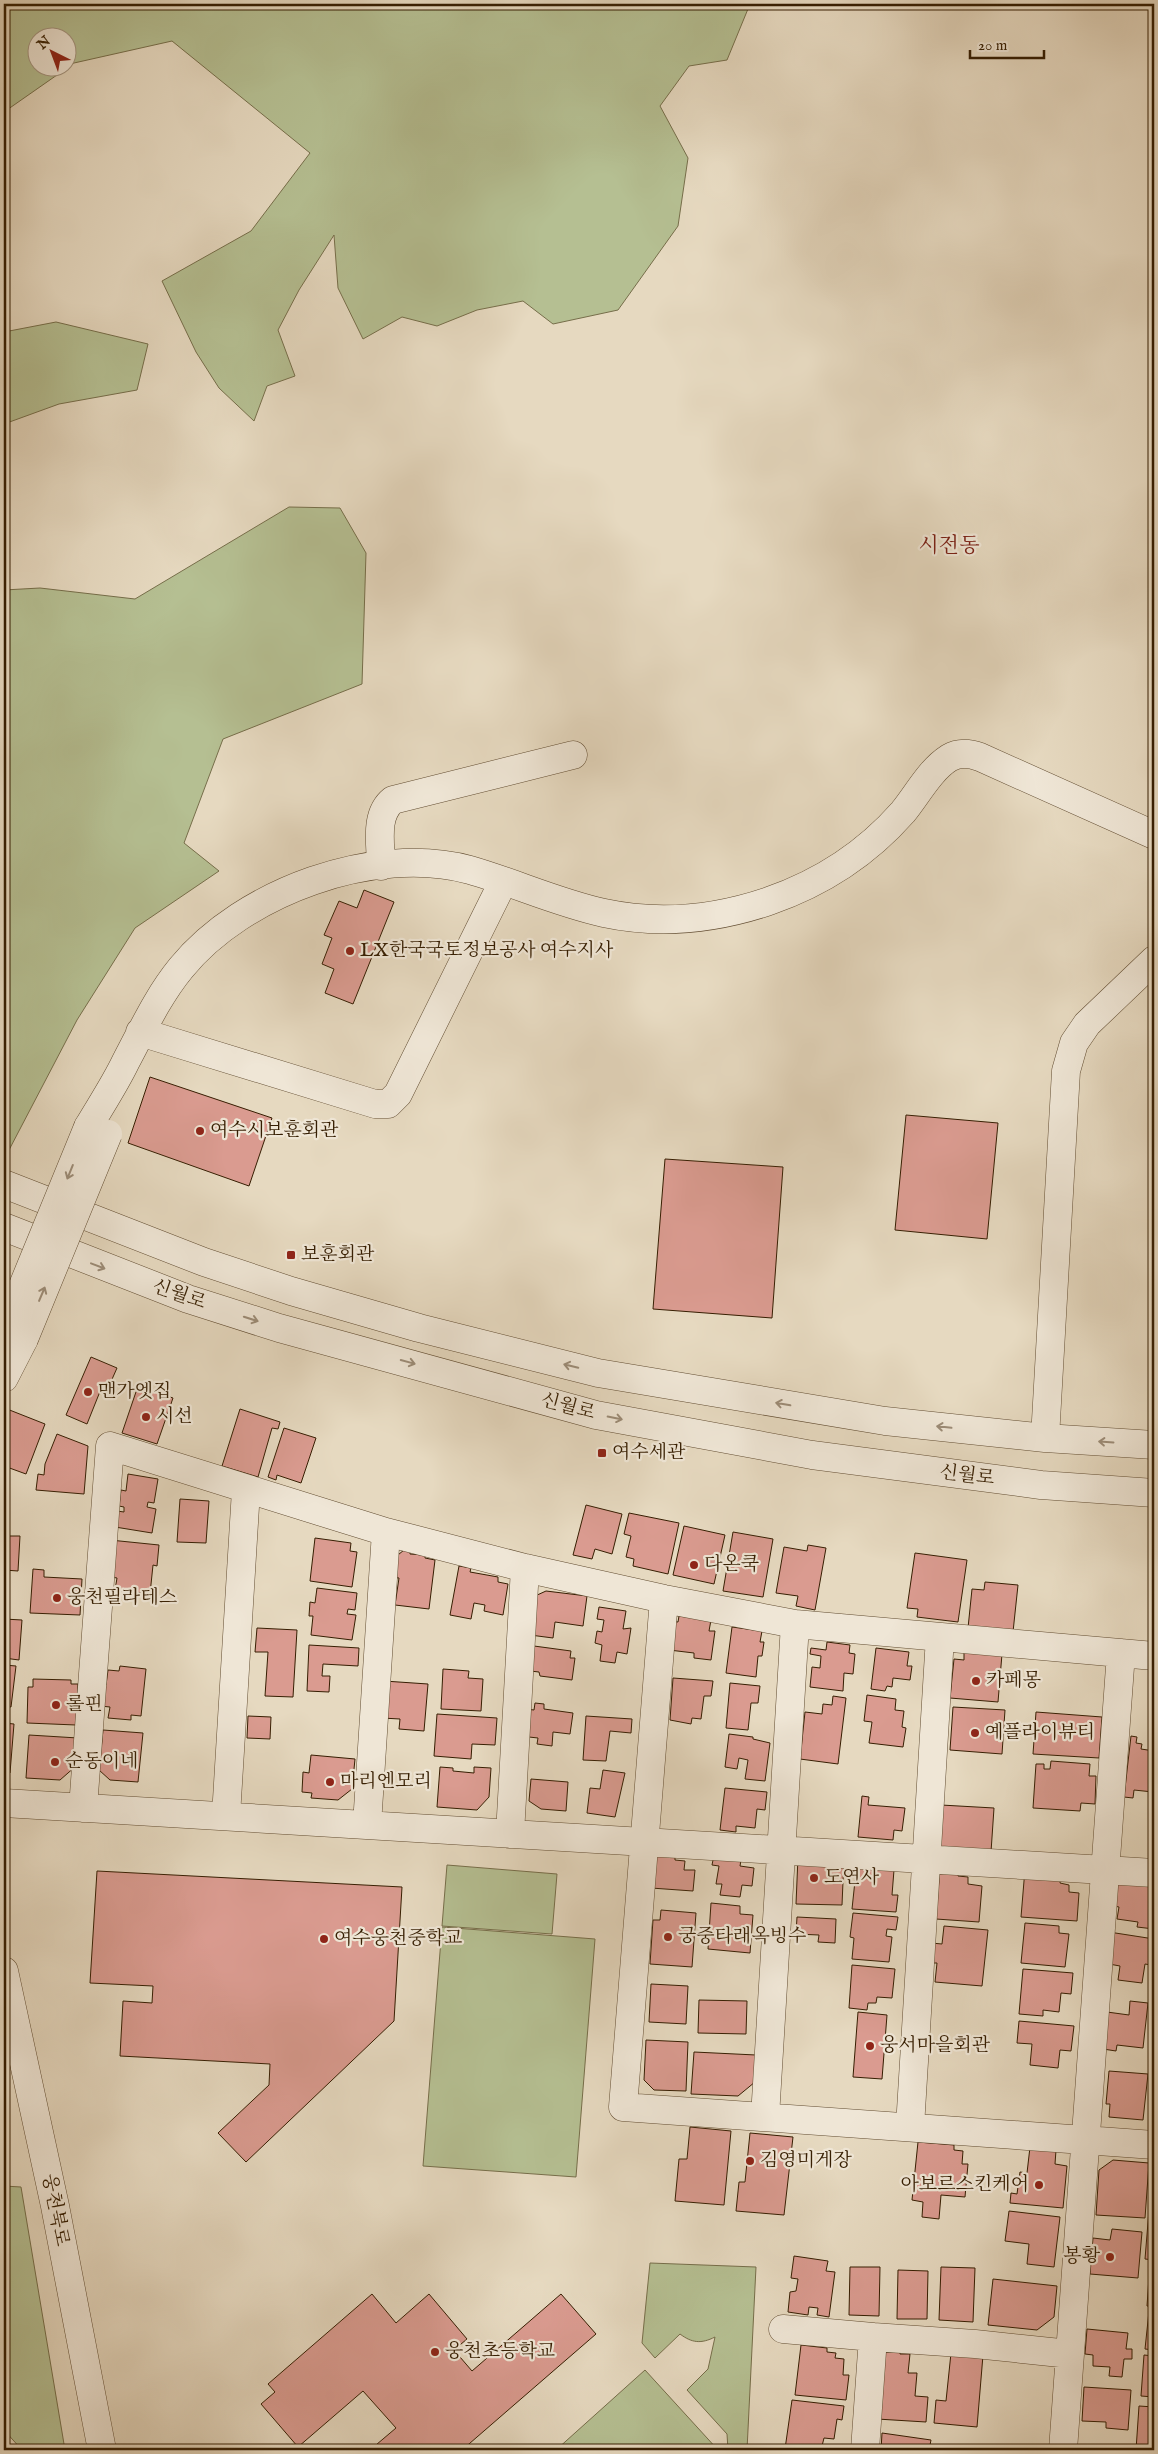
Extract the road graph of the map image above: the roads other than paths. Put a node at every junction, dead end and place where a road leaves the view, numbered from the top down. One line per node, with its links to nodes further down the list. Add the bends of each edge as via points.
1 (573, 755): 3 (street, via 393,800 381,818)
2 (1154, 835): 4 (street, via 980,757 964,754 950,757 939,766 890,826 860,852 811,884 751,907 696,918 630,918)
3 (381, 866): 4 (street, via 442,865 471,870); 6 (street, via 307,883 260,904 225,926 182,966)
4 (502, 882): 6 (street, via 398,1094 388,1104 375,1104)
5 (1154, 960): 11 (street, via 1087,1024 1074,1043 1066,1072)
6 (140, 1032): 9 (street, bridge)
7 (4, 1184): 11 (street, 신월로, one-way to 7, via 885,1421 598,1373 419,1328 291,1291 204,1262)
8 (4, 1227): 14 (street, 신월로, one-way to 14, via 179,1296 279,1328 596,1415 812,1456 1041,1485)
9 (10, 1335): 10 (street)
10 (4, 1378)
11 (1045, 1438): 12 (street, 신월로, one-way to 11)
12 (1154, 1445)
13 (246, 1490): 15 (street); 23 (street, via 110,1446); 24 (street)
14 (1154, 1493)
15 (386, 1532): 16 (street); 25 (street)
16 (525, 1568): 17 (street); 26 (street)
17 (664, 1599): 18 (street); 27 (street)
18 (795, 1624): 19 (street); 28 (street)
19 (940, 1637): 20 (street); 29 (street)
20 (1121, 1654): 21 (street); 30 (street)
21 (1154, 1656)
22 (4, 1803): 23 (street)
23 (83, 1808): 24 (street)
24 (226, 1816): 25 (street)
25 (367, 1825): 26 (street)
26 (510, 1834): 27 (street)
27 (644, 1842): 28 (street); 33 (street, via 622,2107)
28 (781, 1850): 29 (street); 33 (street)
29 (926, 1859): 30 (street); 34 (street)
30 (1105, 1870): 31 (street); 35 (street)
31 (1154, 1873)
32 (4, 1971): 40 (street, 웅천북로, via 55,2206)
33 (765, 2117): 34 (street)
34 (910, 2127): 35 (street)
35 (1086, 2140): 36 (street); 39 (street)
36 (1154, 2145)
37 (783, 2329): 38 (street)
38 (873, 2337): 39 (street); 41 (street)
39 (1070, 2354): 42 (street)
40 (102, 2450)
41 (865, 2450)
42 (1063, 2450)

